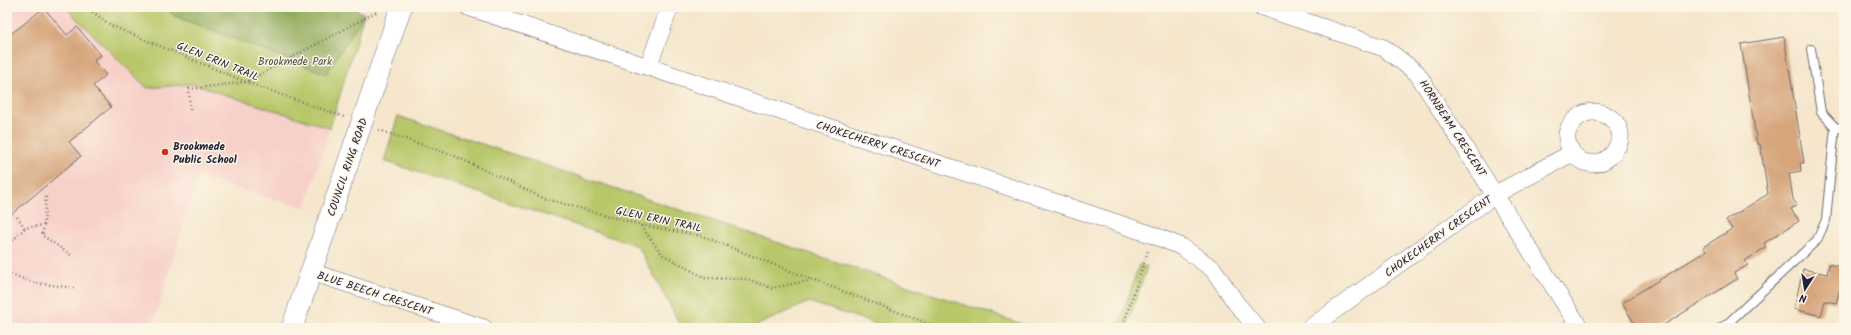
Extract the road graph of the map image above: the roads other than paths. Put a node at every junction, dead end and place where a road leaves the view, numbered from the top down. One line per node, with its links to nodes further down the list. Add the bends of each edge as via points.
1 (401, 7): 11 (street, COUNCIL RING ROAD)
2 (468, 7): 6 (street, CHOKECHERRY CRESCENT)
3 (670, 7): 6 (street)
4 (1262, 7): 10 (street, HORNBEAM CRESCENT, via 1384,48 1417,73)
5 (1811, 49): 7 (lane, via 1821,112)
6 (648, 67): 14 (street, CHOKECHERRY CRESCENT, via 1153,236 1182,248 1213,270)
7 (1835, 127): 8 (lane); 17 (lane, via 1826,220 1817,240)
8 (1844, 129)
9 (1572, 153): 10 (street, CHOKECHERRY CRESCENT)
10 (1496, 194): 15 (street, CHOKECHERRY CRESCENT); 16 (street, HORNBEAM CRESCENT)
11 (311, 272): 12 (street, COUNCIL RING ROAD); 13 (street, BLUE BEECH CRESCENT)
12 (292, 328)
13 (484, 328)
14 (1257, 328)
15 (1310, 328)
16 (1580, 328)
17 (1720, 328)

